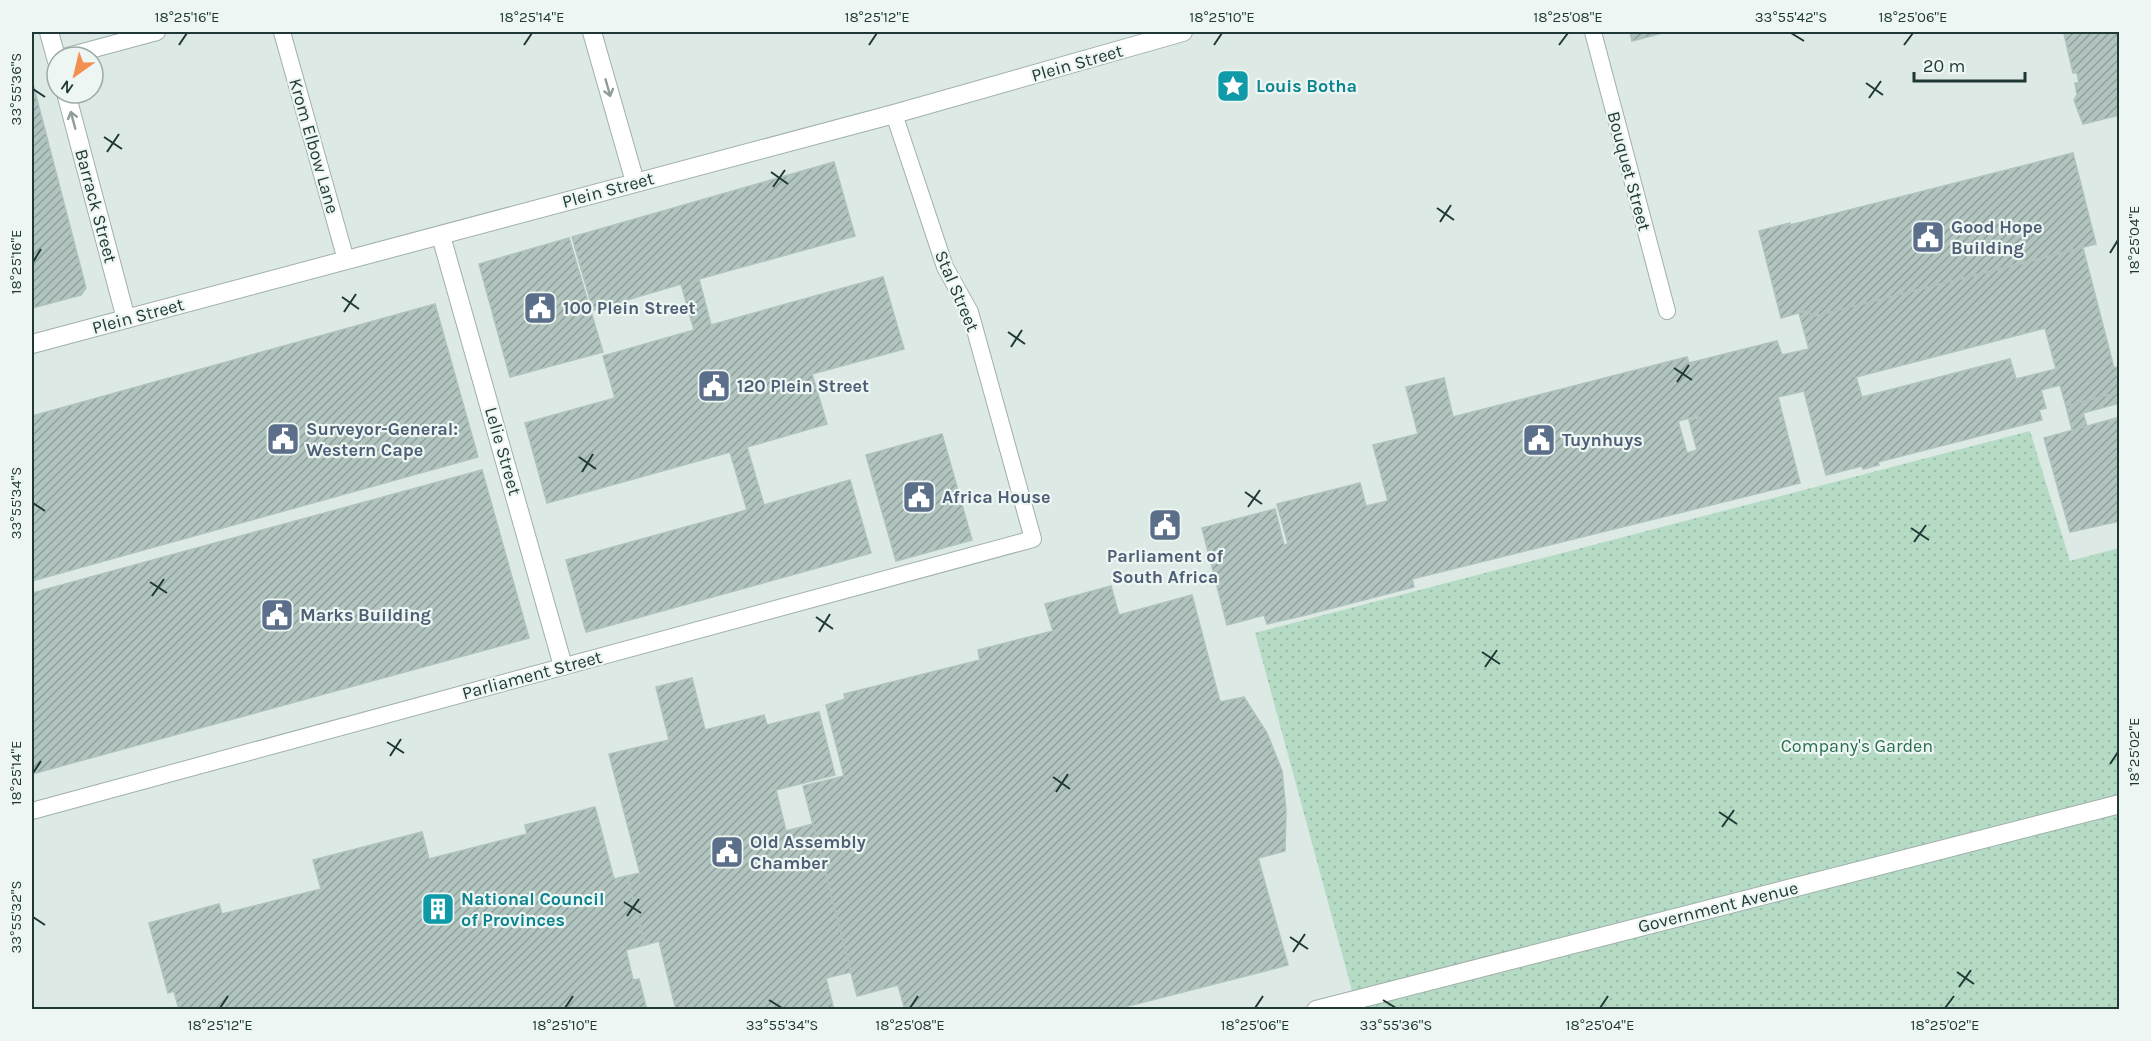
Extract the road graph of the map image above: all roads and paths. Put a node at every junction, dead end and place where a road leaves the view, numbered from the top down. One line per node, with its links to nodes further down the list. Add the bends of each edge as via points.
1 (157, 32): 6 (lane)
2 (282, 32): 11 (lane, Krom Elbow Lane)
3 (592, 32): 9 (street, one-way to 9)
4 (1183, 32): 8 (street, Plein Street)
5 (1593, 32): 12 (lane, Bouquet Street)
6 (105, 46)
7 (69, 105): 13 (street, Barrack Street, one-way to 7)
8 (894, 114): 9 (street, Plein Street); 15 (lane, Stal Street, via 945,267 970,312)
9 (634, 182): 10 (street, Plein Street)
10 (441, 236): 11 (street, Plein Street); 16 (street, Lelie Street)
11 (346, 260): 13 (street, Plein Street)
12 (1667, 310)
13 (126, 319): 14 (street, Plein Street)
14 (32, 344)
15 (1034, 539): 16 (lane, Parliament Street)
16 (563, 666): 18 (lane, Parliament Street)
17 (2120, 804): 19 (street, Government Avenue)
18 (32, 811)
19 (1316, 1010)

